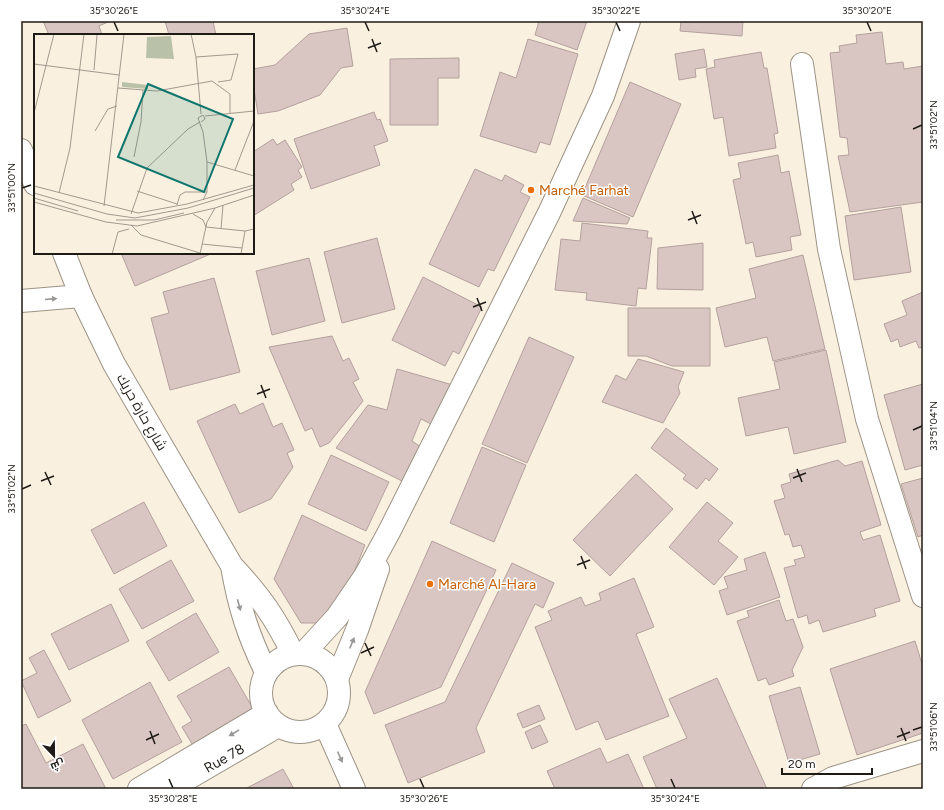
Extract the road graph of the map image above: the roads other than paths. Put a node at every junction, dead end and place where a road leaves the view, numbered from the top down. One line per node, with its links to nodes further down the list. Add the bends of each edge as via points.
1 (629, 21): 8 (street, via 603,96 549,213)
2 (802, 64): 10 (street, via 829,249 855,367 867,419)
3 (21, 150): 4 (street)
4 (34, 182)
5 (64, 254): 6 (street, شارع حارة حريك)
6 (81, 296): 7 (street, one-way to 6); 9 (street, شارع حارة حريك, via 114,364)
7 (21, 301)
8 (389, 532): 11 (street, via 361,582 336,617); 13 (street, one-way to 8, via 374,582)
9 (232, 566): 11 (street, شارع حارة حريك, via 256,593); 12 (street, شارع حارة حريك, one-way to 12, via 238,603 250,639)
10 (923, 596)
11 (298, 654): 12 (street, via 273,664); 13 (street, via 314,656 324,661)
12 (266, 672): 14 (street, via 261,683 262,698)
13 (337, 679): 15 (street, via 340,698 333,716)
14 (273, 720): 15 (street, via 294,732 303,733); 17 (street, one-way to 17); 18 (street, Rue 78)
15 (325, 724): 19 (street, one-way to 19)
16 (923, 750): 20 (street, via 833,778)
17 (139, 789)
18 (170, 789)
19 (354, 789)
20 (813, 789)

